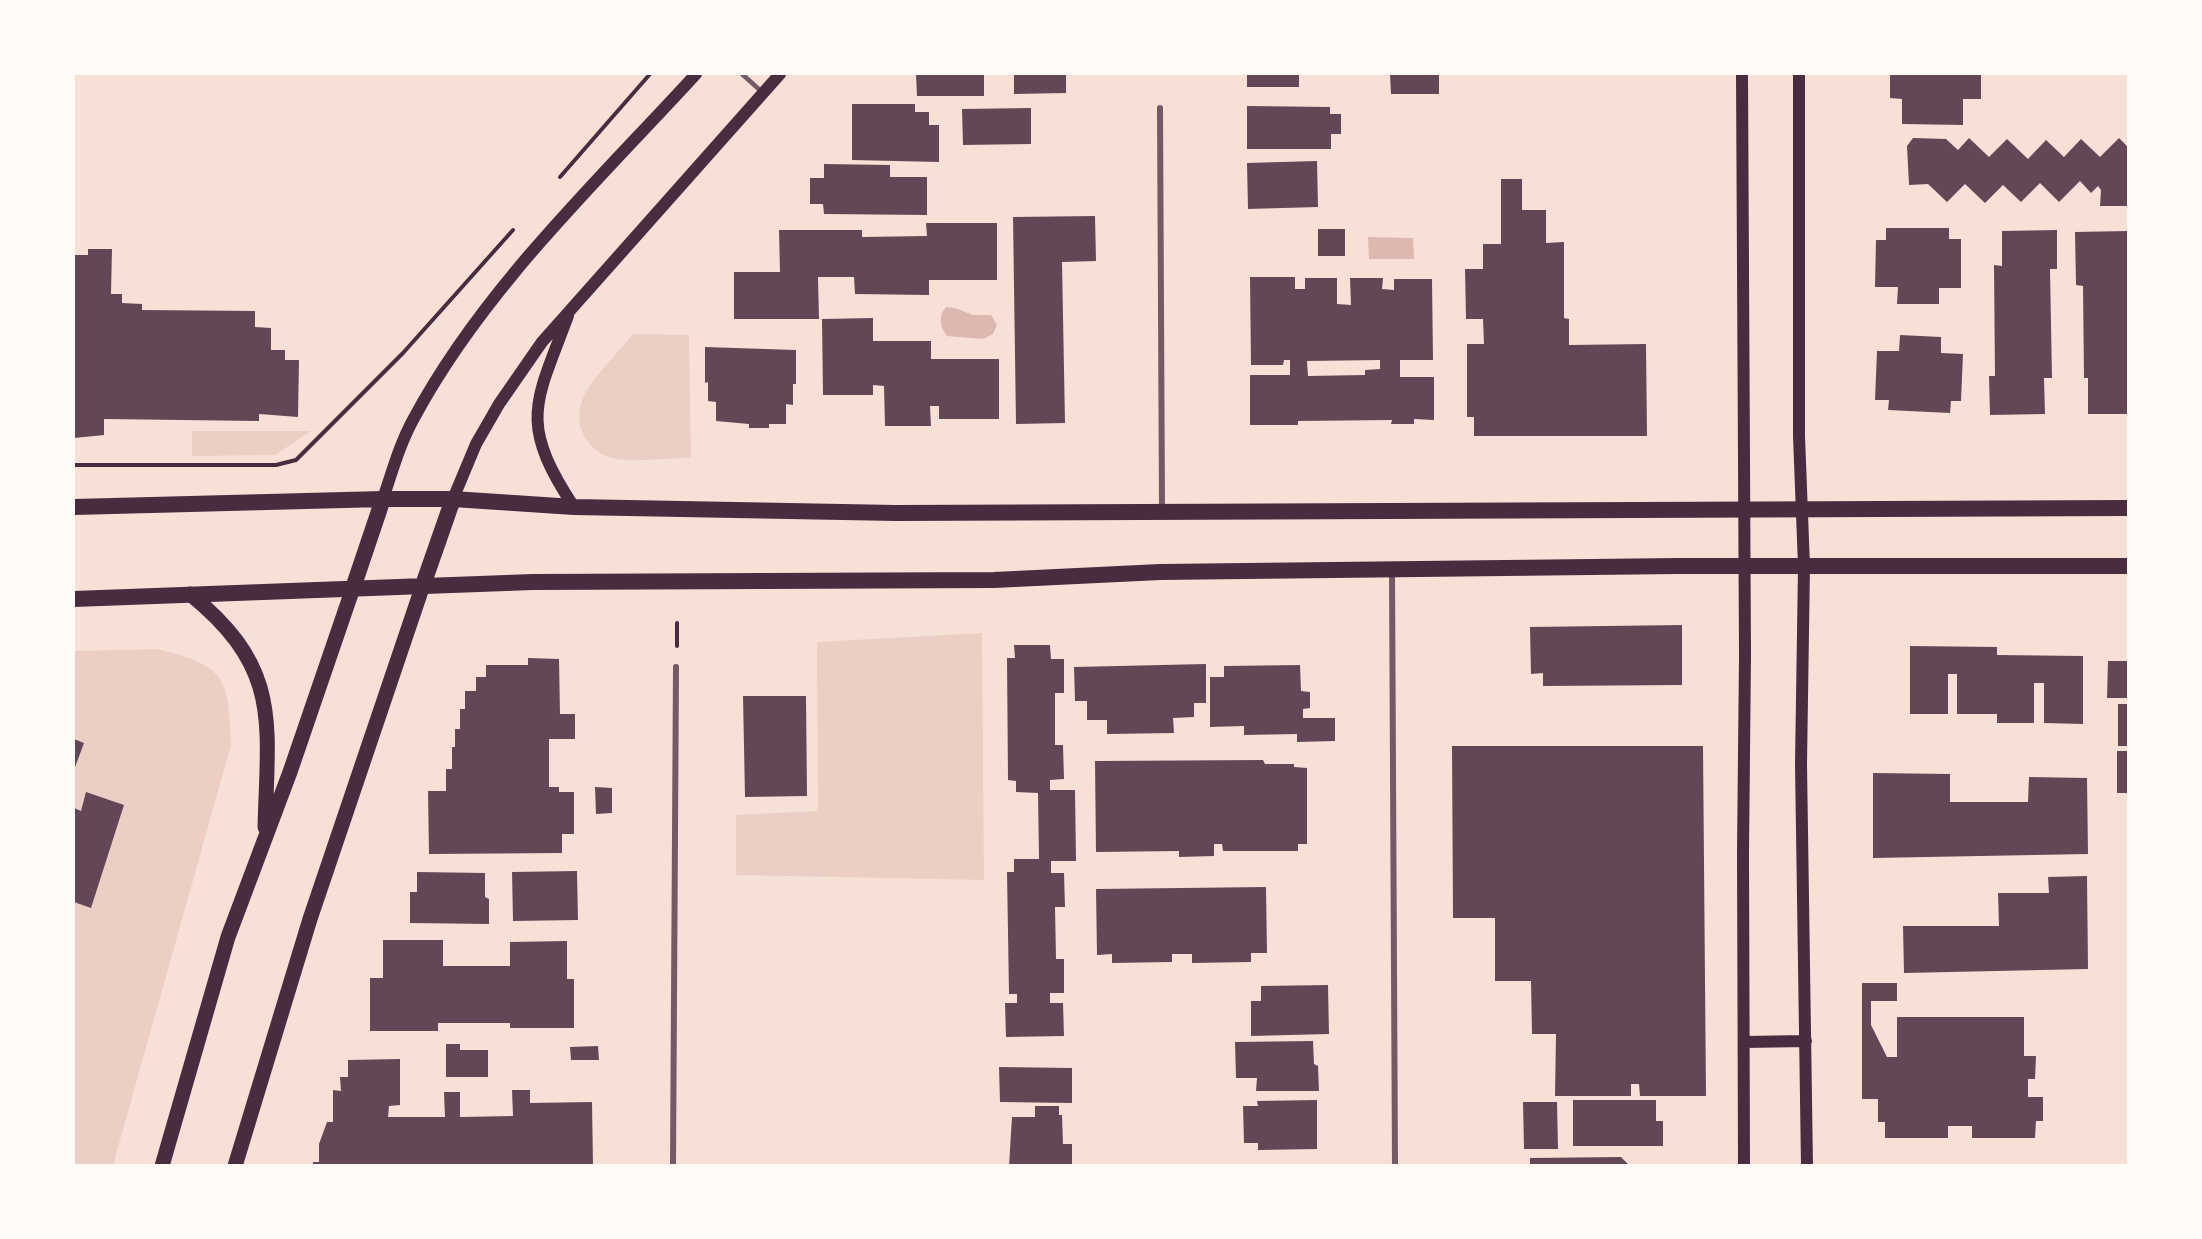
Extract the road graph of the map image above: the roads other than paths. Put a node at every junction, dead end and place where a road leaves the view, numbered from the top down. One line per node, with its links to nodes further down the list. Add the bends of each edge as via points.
1 (696, 74): 9 (main road, via 538,247 471,328 413,419)
2 (742, 74): 6 (lane)
3 (780, 74): 6 (main road)
4 (1742, 74): 13 (main road)
5 (1799, 74): 15 (main road)
6 (763, 93): 8 (main road)
7 (1160, 108): 16 (street)
8 (571, 309): 10 (main road, via 542,342 499,404 476,444); 12 (main road, via 540,393 537,422 551,470)
9 (383, 499): 10 (highway); 11 (highway); 22 (highway)
10 (453, 499): 12 (highway); 21 (highway)
11 (74, 507)
12 (574, 507): 16 (highway, via 896,513)
13 (1743, 508): 15 (highway); 16 (highway); 17 (main road)
14 (2128, 508): 15 (highway)
15 (1802, 509): 18 (main road)
16 (1162, 512)
17 (1744, 566): 18 (highway); 20 (highway); 28 (main road)
18 (1804, 566): 19 (highway); 27 (main road, via 1801,764)
19 (2128, 566)
20 (1392, 569): 21 (highway, via 1160,572 994,580); 32 (street)
21 (423, 585): 22 (highway); 30 (main road, via 310,919)
22 (353, 588): 23 (highway); 26 (main road)
23 (190, 594): 24 (highway); 26 (main road, via 238,641 263,690 268,722)
24 (74, 599)
25 (676, 667): 31 (street)
26 (264, 839): 29 (main road, via 228,937)
27 (1806, 1041): 28 (main road); 34 (main road)
28 (1744, 1042): 33 (main road)
29 (162, 1166)
30 (235, 1166)
31 (673, 1166)
32 (1395, 1166)
33 (1744, 1166)
34 (1807, 1166)

